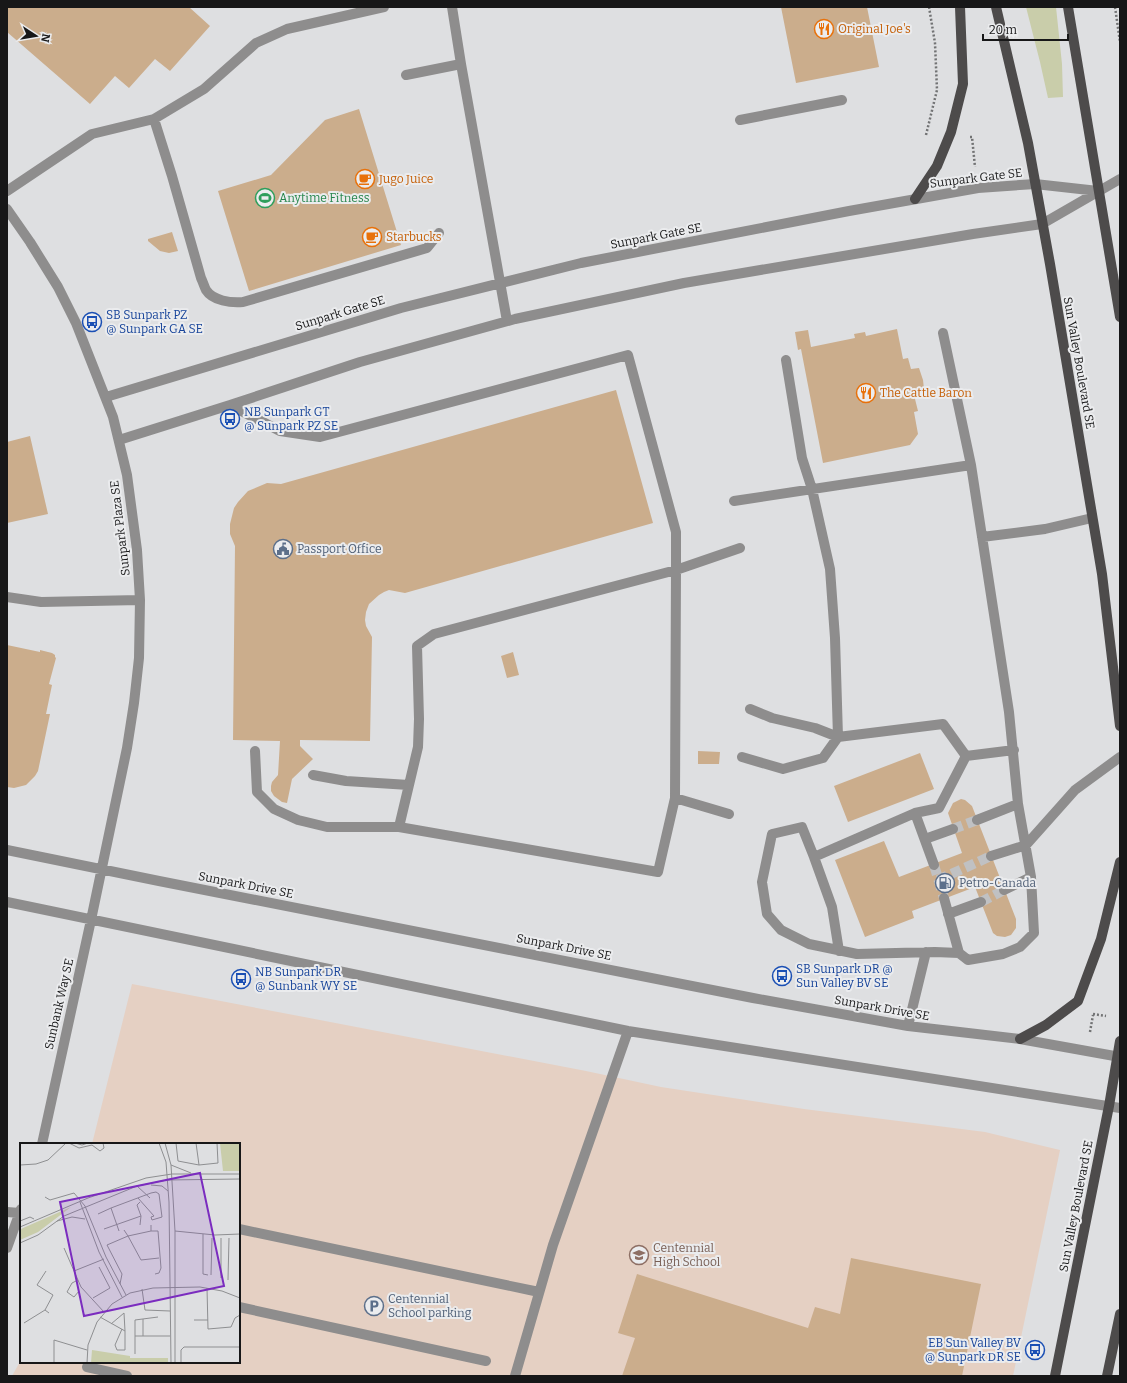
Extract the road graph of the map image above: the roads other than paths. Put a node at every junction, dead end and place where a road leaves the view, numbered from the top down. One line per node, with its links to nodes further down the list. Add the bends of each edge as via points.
1 (384, 7): 6 (street)
2 (452, 7): 7 (street)
3 (960, 7): 16 (main road, via 963,84 951,132 937,166)
4 (996, 7): 13 (main road, Sun Valley Boulevard SE, via 1028,142)
5 (1068, 7): 15 (main road)
6 (357, 10): 10 (street, via 287,29 256,43 204,89)
7 (461, 64): 8 (street); 20 (street)
8 (406, 75)
9 (842, 100): 11 (street)
10 (154, 119): 14 (street, via 92,134); 19 (street, via 201,278 207,292 219,299 231,303 243,302 427,248)
11 (740, 120)
12 (1120, 179): 15 (street)
13 (1035, 184): 15 (street, Sunpark Gate SE); 16 (street, Sunpark Gate SE, via 978,188); 18 (main road, Sun Valley Boulevard SE)
14 (7, 191)
15 (1098, 191): 18 (street); 21 (main road)
16 (915, 199): 20 (street, Sunpark Gate SE, via 581,263)
17 (7, 209): 25 (street, Sunpark Plaza SE, via 58,287 76,323)
18 (1042, 224): 22 (street, via 684,283); 31 (main road, Sun Valley Boulevard SE)
19 (439, 232)
20 (501, 283): 22 (street); 25 (street, Sunpark Gate SE, via 401,308)
21 (1120, 317)
22 (507, 321): 26 (street, via 360,362)
23 (943, 333): 28 (street)
24 (786, 360): 29 (street, via 802,458)
25 (106, 397): 27 (street, Sunpark Plaza SE)
26 (230, 405): 27 (street); 34 (street, via 280,431 320,437 628,354 676,532)
27 (119, 440): 36 (street, Sunpark Plaza SE, via 135,535)
28 (971, 465): 29 (street); 32 (street)
29 (812, 489): 30 (street); 39 (street, via 830,569)
30 (734, 501)
31 (1092, 518): 32 (street); 38 (main road, Sun Valley Boulevard SE, via 1102,574)
32 (982, 538): 40 (street)
33 (740, 548): 34 (street)
34 (676, 570): 46 (street, via 434,634 417,646 418,747); 47 (street)
35 (7, 597): 36 (street, via 41,602)
36 (140, 600): 61 (street, Sunpark Plaza SE, via 139,658 134,704)
37 (750, 710): 39 (street)
38 (1120, 726)
39 (838, 737): 42 (street, via 943,724); 43 (street, via 823,758 783,769)
40 (1014, 750): 42 (street); 48 (street)
41 (255, 751): 52 (street, via 257,792 274,810 298,820 327,827)
42 (966, 756): 50 (street, via 939,808)
43 (742, 757)
44 (1120, 757): 55 (street, via 1075,790)
45 (313, 775): 46 (street, via 346,781)
46 (409, 785): 52 (street)
47 (675, 798): 49 (street); 52 (street, via 658,872)
48 (1018, 804): 51 (street); 55 (street)
49 (729, 814)
50 (915, 814): 54 (street); 58 (street)
51 (977, 820)
52 (399, 827)
53 (953, 829): 54 (street)
54 (925, 839): 60 (street)
55 (1026, 845): 57 (street); 62 (street)
56 (7, 850): 61 (street, Sunpark Drive SE)
57 (991, 856)
58 (814, 857): 69 (street, via 832,907); 69 (street, via 802,827 772,834 762,882 767,914 781,930 809,944)
59 (1120, 862): 74 (main road, via 1101,939 1078,1001 1046,1025)
60 (934, 865)
61 (102, 870): 68 (street, Sunbank Way SE); 72 (street, Sunpark Drive SE, via 746,997)
62 (1031, 877): 63 (street); 71 (street, via 1034,933 1020,947 1003,954 968,960)
63 (1004, 890)
64 (944, 898): 67 (street)
65 (7, 902): 68 (street)
66 (981, 902): 67 (street)
67 (948, 914): 71 (street)
68 (92, 920): 73 (street); 79 (street, Sunbank Way SE)
69 (839, 951): 70 (street, via 857,954)
70 (926, 952): 71 (street); 72 (street)
71 (958, 953)
72 (908, 1026): 74 (street, Sunpark Drive SE)
73 (628, 1030): 77 (street); 84 (street)
74 (1020, 1039): 76 (street, Sunpark Drive SE)
75 (1120, 1041): 76 (main road, Sun Valley Boulevard SE)
76 (1119, 1057): 77 (main road, Sun Valley Boulevard SE)
77 (1110, 1106): 78 (street); 92 (main road, Sun Valley Boulevard SE)
78 (1120, 1108)
79 (42, 1143)
80 (20, 1211): 81 (street); 83 (street)
81 (7, 1212)
82 (240, 1228): 84 (street)
83 (7, 1248)
84 (539, 1292): 91 (street)
85 (240, 1307): 88 (street)
86 (1120, 1314): 87 (main road)
87 (1118, 1330): 93 (main road)
88 (486, 1361)
89 (87, 1367): 90 (street)
90 (127, 1376)
91 (515, 1376)
92 (1056, 1376)
93 (1107, 1376)

